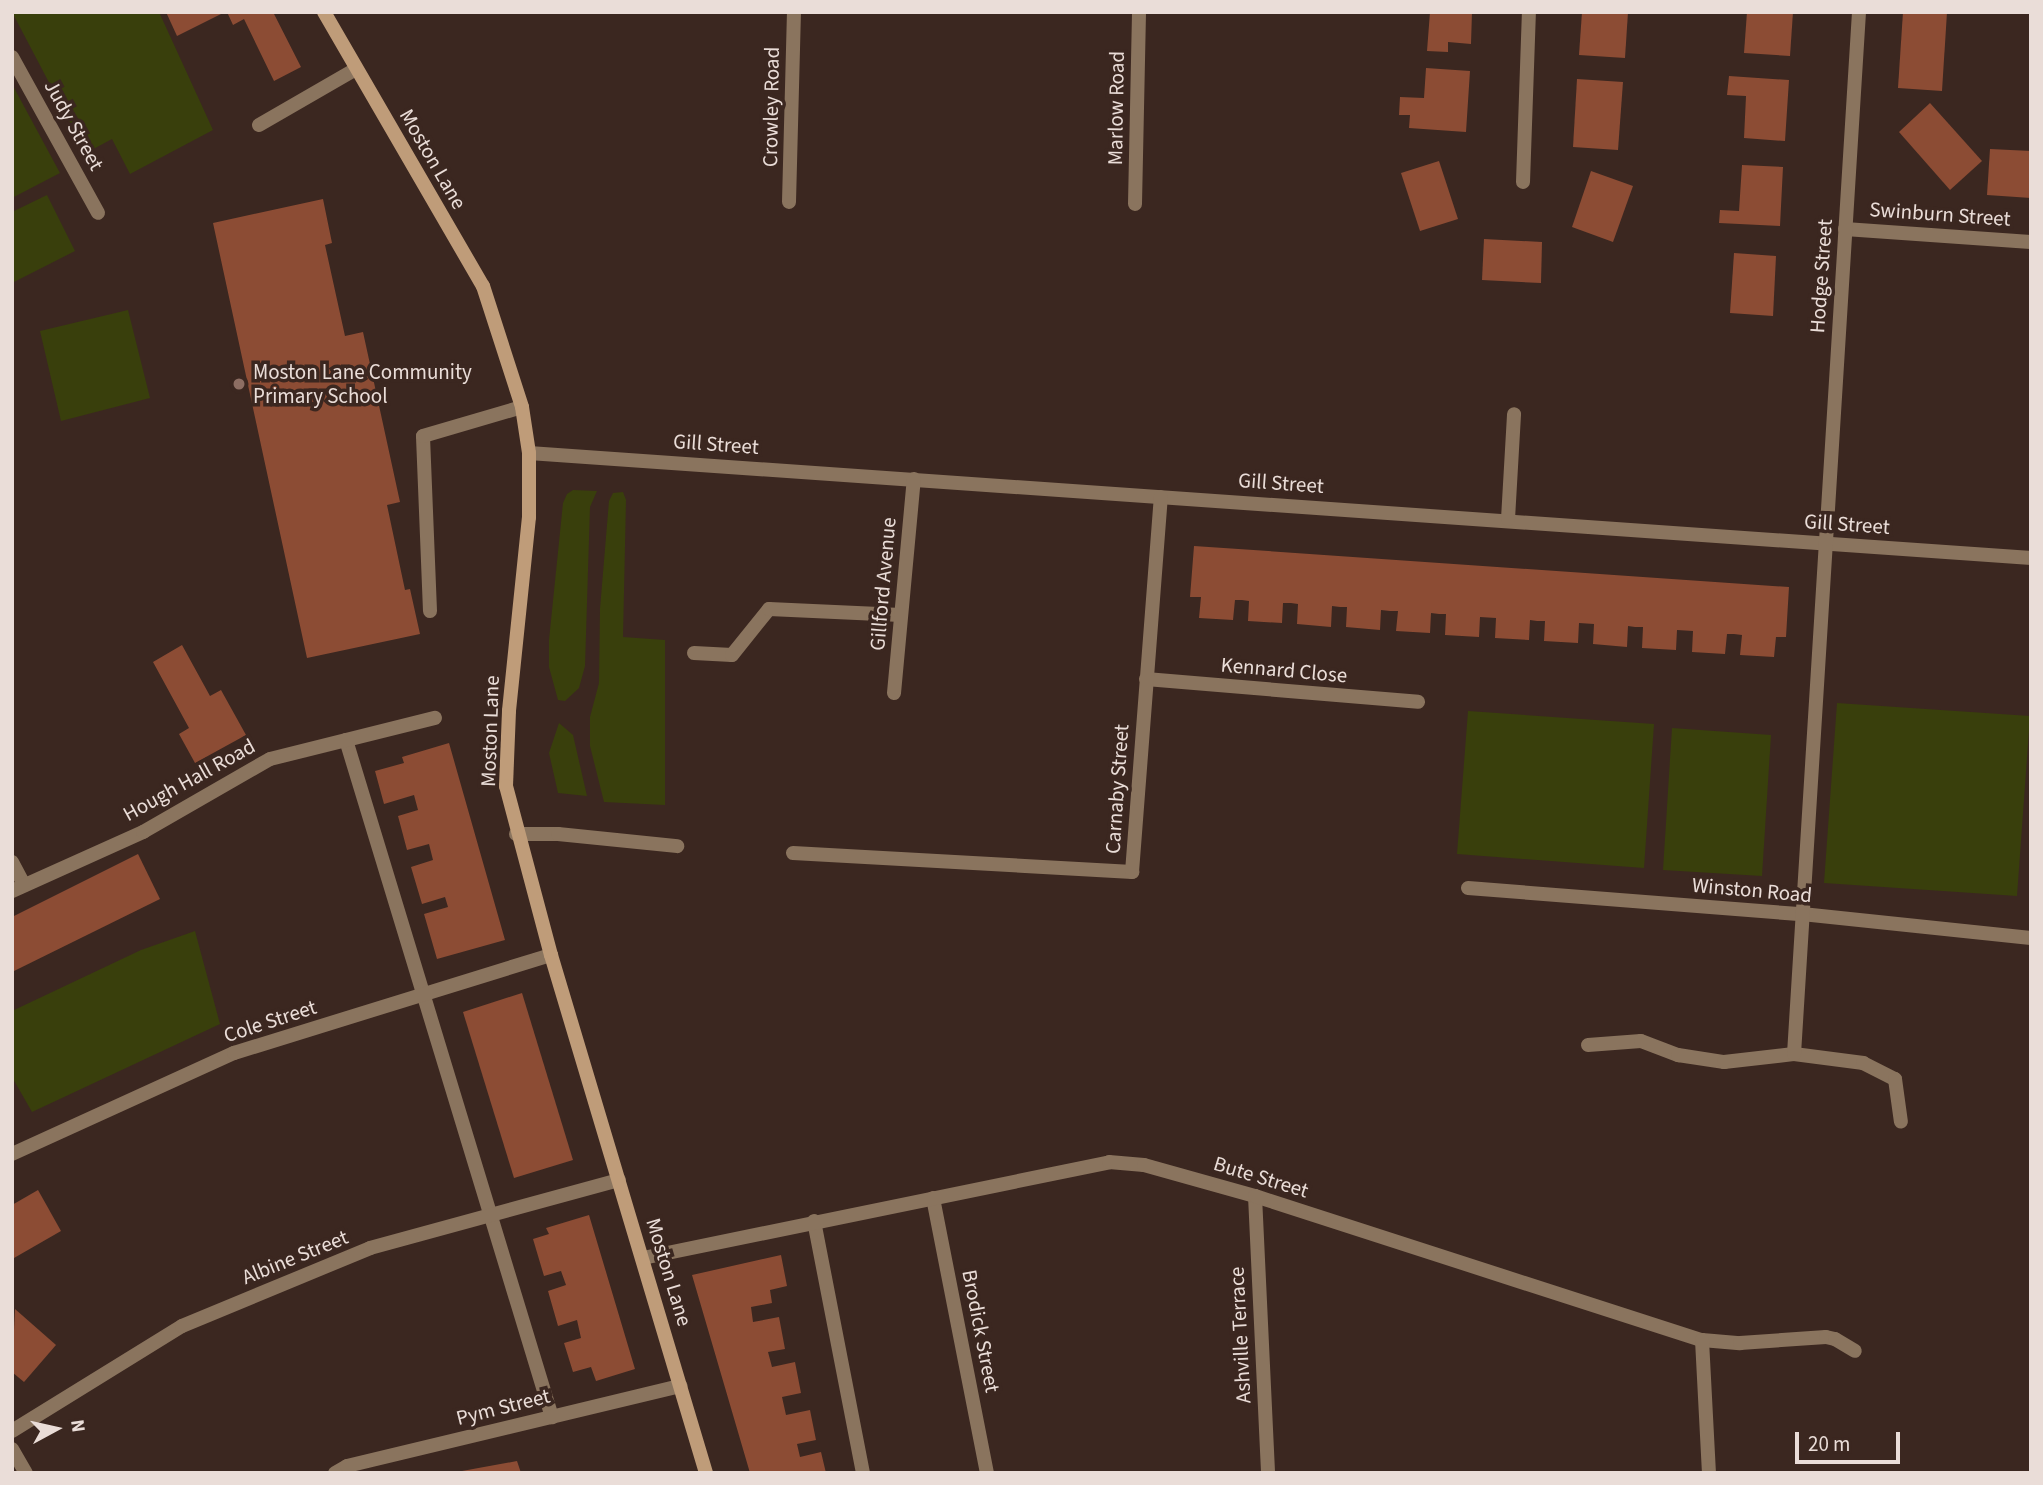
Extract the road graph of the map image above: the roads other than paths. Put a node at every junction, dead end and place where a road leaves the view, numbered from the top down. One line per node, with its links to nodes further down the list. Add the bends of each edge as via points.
1 (324, 12): 7 (street, Moston Lane)
2 (794, 12): 10 (street, Crowley Road)
3 (1139, 12): 11 (street, Marlow Road)
4 (1529, 12): 9 (street)
5 (1859, 12): 13 (street, Hodge Street)
6 (12, 57): 12 (street, Judy Street)
7 (356, 69): 8 (street); 15 (street, Moston Lane, via 483,286)
8 (258, 125)
9 (1523, 182)
10 (789, 202)
11 (1135, 205)
12 (98, 214)
13 (1846, 229): 14 (street, Swinburn Street); 21 (street, Hodge Street)
14 (2031, 242)
15 (522, 407): 17 (street, Moston Lane); 23 (street, via 423,436)
16 (1514, 414): 20 (street)
17 (529, 453): 18 (street, Gill Street); 31 (street, Moston Lane, via 529,517 505,772)
18 (914, 479): 19 (street, Gill Street); 24 (street, Gillford Avenue)
19 (1161, 497): 20 (street, Gill Street); 26 (street, Carnaby Street)
20 (1508, 519): 21 (street, Gill Street)
21 (1826, 543): 22 (street, Gill Street); 37 (street, Hodge Street)
22 (2031, 558)
23 (430, 611)
24 (901, 615): 25 (street, via 769,609 732,655); 27 (street, Gillford Avenue)
25 (694, 653)
26 (1146, 679): 28 (street, Kennard Close); 33 (street, Carnaby Street, via 1132,872)
27 (894, 693)
28 (1418, 702)
29 (435, 718): 30 (street, Hough Hall Road)
30 (346, 740): 35 (street, Hough Hall Road, via 270,759 143,832); 40 (street)
31 (516, 834): 32 (street); 39 (street, Moston Lane)
32 (677, 846)
33 (793, 853)
34 (12, 862): 35 (street)
35 (18, 888)
36 (1468, 888): 37 (street, Winston Road)
37 (1802, 914): 38 (street, Winston Road); 42 (street, Hodge Street)
38 (2031, 938)
39 (551, 955): 40 (street, Cole Street); 45 (street, Moston Lane)
40 (423, 994): 44 (street, Cole Street, via 234,1053); 48 (street)
41 (1588, 1045): 42 (street, via 1641,1041 1678,1055 1724,1062)
42 (1794, 1054): 43 (street, via 1863,1063 1895,1079)
43 (1901, 1122)
44 (12, 1154)
45 (620, 1180): 48 (street, Albine Street); 50 (street, Moston Lane)
46 (1255, 1196): 47 (street, Bute Street, via 1144,1165 1109,1163); 51 (street, Bute Street); 62 (street, Ashville Terrace)
47 (933, 1198): 49 (street, Bute Street); 61 (street, Brodick Street)
48 (490, 1215): 54 (street); 55 (street, Albine Street, via 370,1248 182,1326)
49 (814, 1221): 50 (street, Bute Street); 60 (street)
50 (643, 1258): 53 (street, Moston Lane)
51 (1702, 1340): 52 (street, Bute Street, via 1740,1343 1826,1338); 63 (street)
52 (1855, 1351)
53 (681, 1386): 54 (street, Pym Street); 59 (street, Moston Lane)
54 (552, 1417): 58 (street, Pym Street, via 346,1466)
55 (12, 1431)
56 (12, 1449): 57 (street)
57 (26, 1473)
58 (335, 1473)
59 (706, 1473)
60 (863, 1473)
61 (988, 1473)
62 (1268, 1473)
63 (1709, 1473)

